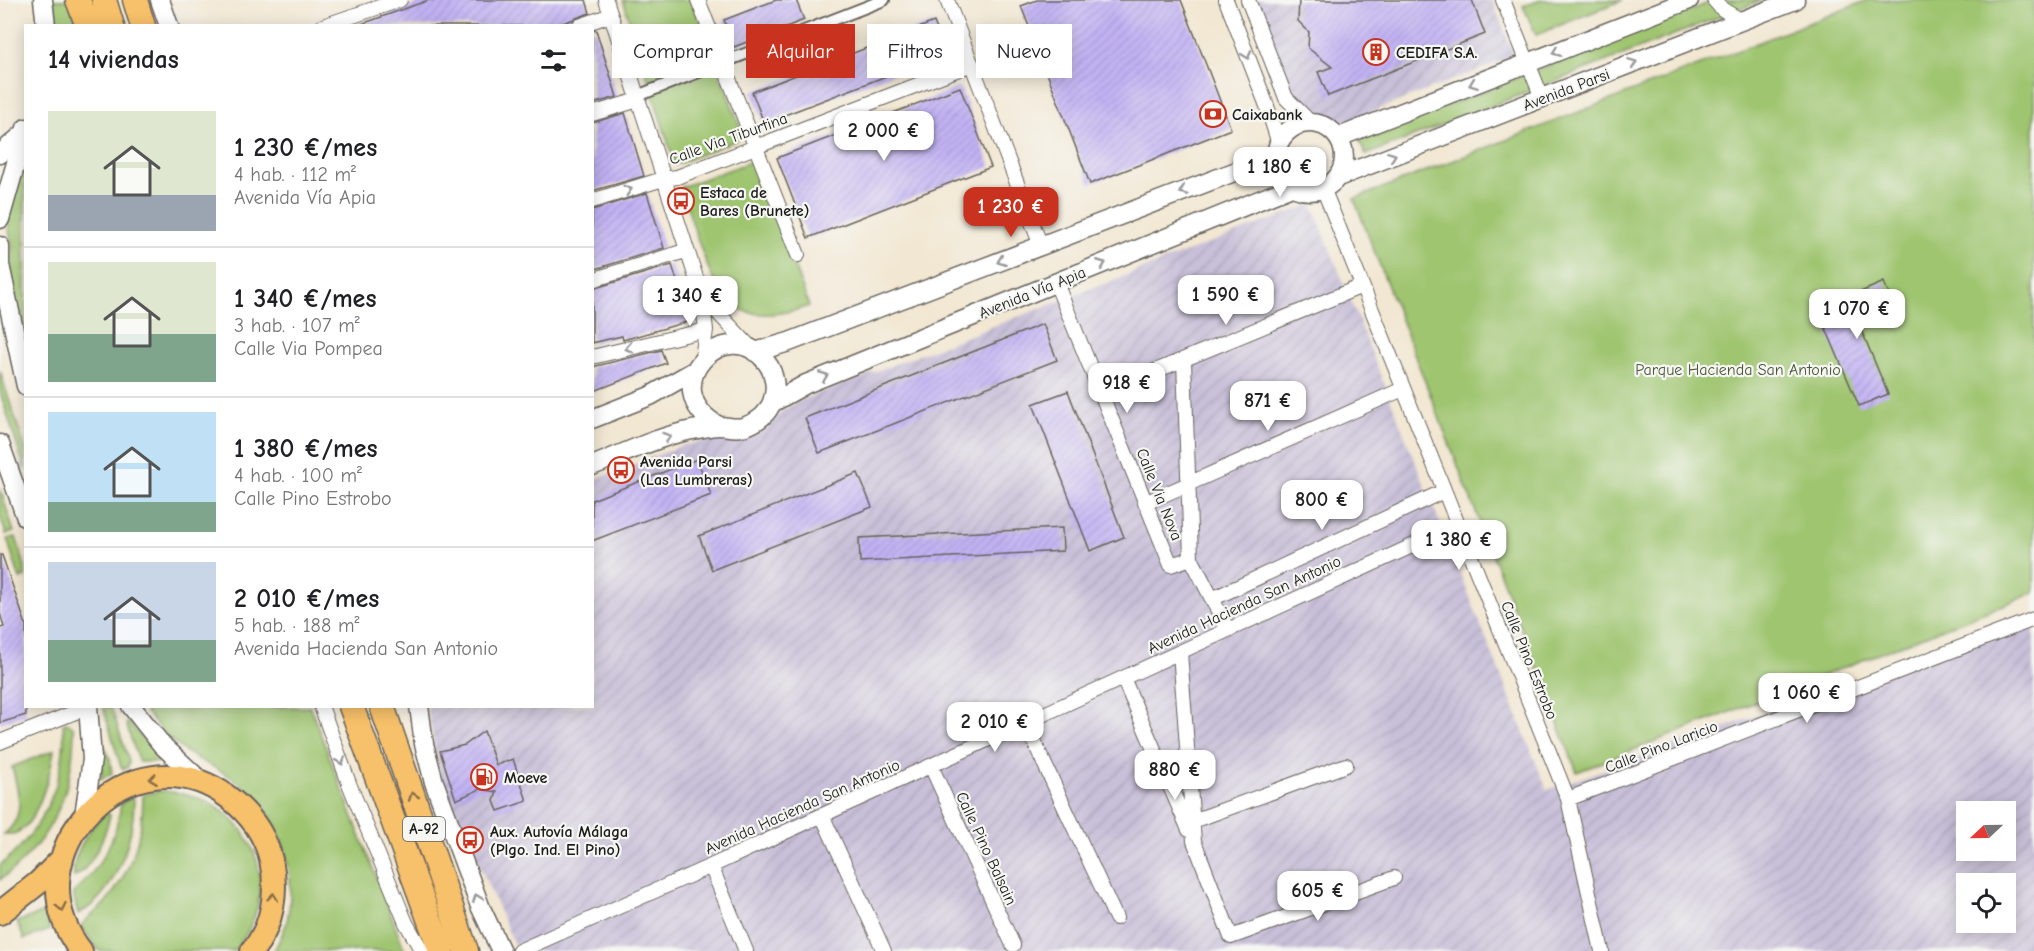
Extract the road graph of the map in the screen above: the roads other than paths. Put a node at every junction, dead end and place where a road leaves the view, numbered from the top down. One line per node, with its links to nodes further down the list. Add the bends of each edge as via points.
1 (43, 0): 19 (street)
2 (78, 0): 20 (highway)
3 (104, 0): 21 (highway)
4 (135, 0): 22 (highway)
5 (161, 0): 23 (street)
6 (400, 0): 24 (street)
7 (606, 0): 17 (street)
8 (699, 0): 26 (street)
9 (884, 0): 27 (street)
10 (947, 0): 29 (street)
11 (1226, 0): 39 (street, one-way to 39, via 1267,106)
12 (1248, 0): 35 (street, via 1286,98)
13 (1503, 0): 28 (street)
14 (1689, 0): 28 (street, one-way to 28)
15 (1714, 0): 18 (street)
16 (1795, 0): 18 (street, Avenida Parsi)
17 (611, 15): 25 (street); 32 (street)
18 (1742, 21): 33 (street, Avenida Parsi, one-way to 18)
19 (46, 24)
20 (87, 24)
21 (111, 24)
22 (142, 24)
23 (168, 24)
24 (329, 24)
25 (585, 24)
26 (708, 24)
27 (734, 58)
28 (1528, 63): 33 (street); 37 (street, one-way to 37)
29 (972, 64): 38 (street, Calle Via Tiburtina); 48 (street)
30 (685, 78): 32 (street)
31 (729, 78): 38 (street)
32 (637, 98): 34 (street); 42 (street)
33 (1542, 98): 41 (street, Avenida Parsi, one-way to 33)
34 (594, 113)
35 (1310, 122): 37 (street, via 1331,129); 39 (street, via 1291,128)
36 (24, 131): 40 (street); 46 (street)
37 (1339, 137): 41 (street, via 1344,157)
38 (756, 147): 42 (street, Calle Via Tiburtina, via 677,177); 50 (street)
39 (1278, 150): 43 (street, via 1281,174); 48 (street, one-way to 48)
40 (0, 154)
41 (1338, 177): 44 (street)
42 (663, 178): 45 (street, Calle Via Tiburtina, one-way to 42); 49 (street)
43 (1294, 186): 44 (street, via 1303,190); 53 (street, Avenida Vía Apia, one-way to 43)
44 (1323, 189): 54 (street, Calle Pino Estrobo)
45 (594, 200)
46 (0, 219)
47 (0, 246): 51 (street)
48 (1041, 246): 57 (street, one-way to 57, via 789,342)
49 (686, 250): 52 (street); 55 (street)
50 (798, 255)
51 (0, 266): 61 (street)
52 (594, 279)
53 (1056, 283): 63 (street, Calle Via Nova); 64 (street, Avenida Vía Apia, one-way to 53, via 806,384)
54 (1362, 286): 59 (street); 62 (street, Calle Pino Estrobo)
55 (702, 296): 56 (street); 57 (street)
56 (706, 330): 58 (street, one-way to 58); 60 (street)
57 (754, 351): 60 (street, via 726,345 713,350); 64 (street, via 763,357 774,378)
58 (594, 357)
59 (1184, 361): 63 (street); 69 (street)
60 (698, 365): 65 (street, via 650,396); 66 (street, via 692,384 693,398 708,420)
61 (24, 377)
62 (1403, 389): 69 (street); 70 (street, Calle Pino Estrobo)
63 (1102, 393): 71 (street, Calle Via Nova)
64 (772, 403): 66 (street, via 756,422 738,428)
65 (594, 418)
66 (719, 426): 68 (street, one-way to 66, via 665,437)
67 (0, 444): 72 (street)
68 (594, 465)
69 (1189, 483): 71 (street); 74 (street)
70 (1444, 491): 73 (street, Calle Pino Estrobo); 75 (street, Avenida Hacienda San Antonio)
71 (1145, 503): 74 (street, Calle Via Nova, via 1171,565)
72 (24, 512)
73 (1458, 525): 77 (street, Avenida Hacienda San Antonio); 94 (street, Calle Pino Estrobo)
74 (1191, 558): 75 (street)
75 (1212, 599): 77 (street)
76 (2034, 619): 94 (street, Calle Pino Laricio)
77 (1228, 630): 78 (street, Avenida Hacienda San Antonio)
78 (1180, 652): 79 (street, Avenida Hacienda San Antonio); 97 (street)
79 (1123, 678): 88 (street, Avenida Hacienda San Antonio); 98 (street)
80 (85, 708): 89 (street)
81 (88, 708): 96 (street, via 92,759)
82 (133, 708): 93 (street, via 162,745)
83 (322, 708): 108 (street, one-way to 108, via 406,923)
84 (352, 708): 99 (highway, A-92)
85 (383, 708): 111 (highway, A-92, one-way to 85)
86 (412, 708): 90 (street)
87 (418, 708): 90 (street)
88 (1025, 722): 92 (street, Avenida Hacienda San Antonio); 104 (street)
89 (0, 742)
90 (424, 744): 112 (street, one-way to 90, via 480,906)
91 (1346, 765): 97 (street)
92 (931, 766): 95 (street, Avenida Hacienda San Antonio); 105 (street, Calle Pino Balsain)
93 (204, 784): 96 (main road, one-way to 96, via 171,777 137,781 104,797); 107 (main road, one-way to 93, via 272,911 274,872 269,853 251,819 222,793)
94 (1568, 799): 116 (street, Calle Pino Estrobo)
95 (822, 815): 101 (street, Avenida Hacienda San Antonio); 115 (street)
96 (84, 816): 100 (main road, via 70,836)
97 (1192, 821): 98 (street)
98 (1194, 841): 102 (street, via 1232,937)
99 (402, 846): 109 (highway); 110 (highway, A-92)
100 (62, 859): 103 (main road); 106 (main road, one-way to 106, via 58,885 62,913)
101 (711, 866): 113 (street, Avenida Hacienda San Antonio); 114 (street)
102 (1394, 878)
103 (0, 913)
104 (1116, 918)
105 (1013, 945)
106 (81, 951)
107 (252, 951)
108 (422, 951)
109 (427, 951)
110 (441, 951)
111 (466, 951)
112 (501, 951)
113 (519, 951)
114 (746, 951)
115 (884, 951)
116 (1602, 951)

